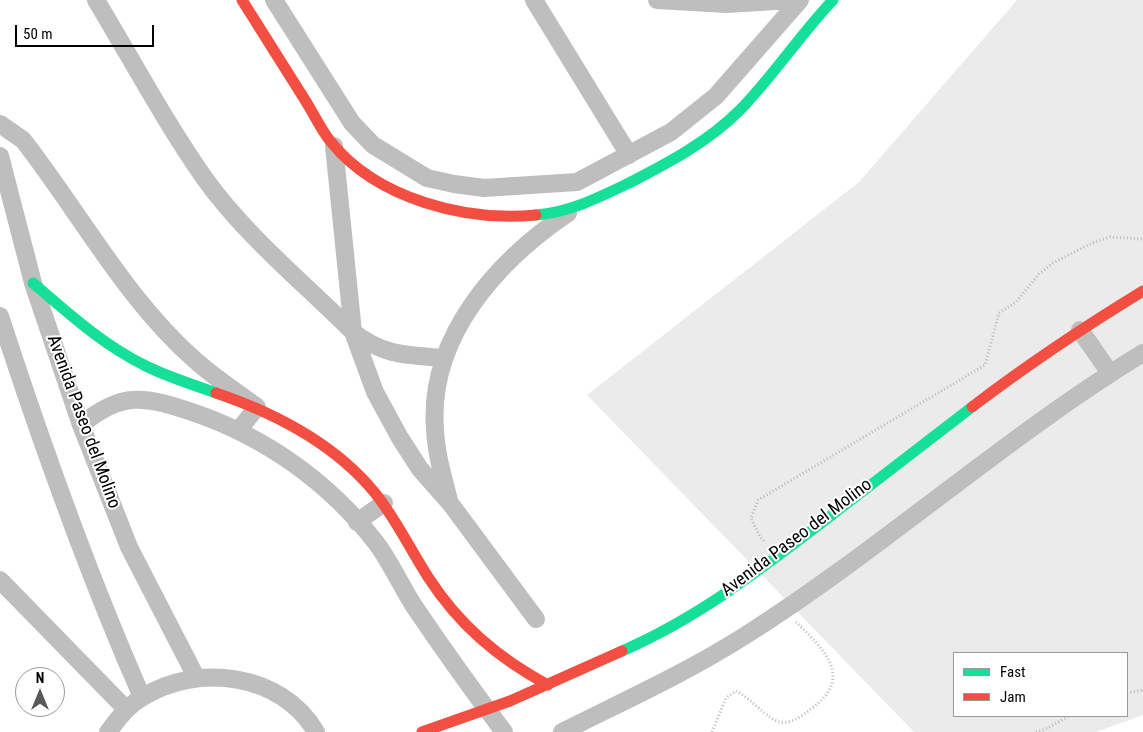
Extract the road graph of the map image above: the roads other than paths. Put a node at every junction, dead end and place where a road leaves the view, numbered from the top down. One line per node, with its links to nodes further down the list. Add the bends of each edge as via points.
1 (96, 0): 19 (street, via 206,180 252,233)
2 (242, 0): 10 (street)
3 (274, 0): 13 (street, via 352,123 373,145 401,164 427,178 484,188)
4 (534, 0): 11 (street)
5 (658, 0): 6 (street, via 727,4)
6 (791, 0)
7 (800, 0): 11 (street, via 716,96 672,132)
8 (833, 0): 14 (street, via 814,18 755,93 692,151)
9 (0, 124): 23 (street, via 23,140 128,286 167,331 196,361)
10 (334, 146): 14 (street, via 367,174 394,191 449,210 512,216 544,214); 19 (street)
11 (629, 155): 13 (street)
12 (0, 156): 15 (street, Avenida Paseo del Molino)
13 (577, 182): 14 (street)
14 (579, 206): 21 (street, via 521,249 490,280 464,316)
15 (33, 284): 23 (street, via 77,320 144,366); 24 (street, Avenida Paseo del Molino)
16 (1143, 291): 18 (street, Avenida Paseo del Molino)
17 (0, 316): 33 (street, via 102,607)
18 (1080, 330): 22 (street); 32 (street, Avenida Paseo del Molino, via 1012,377 779,555 699,611 652,638)
19 (353, 332): 21 (street, via 382,351); 27 (street, via 375,392 400,438 420,469)
20 (1143, 353): 22 (street)
21 (444, 358): 27 (street, via 434,429)
22 (1110, 373): 40 (street, via 1001,448 868,551 784,608 655,686)
23 (257, 407): 25 (street); 26 (street, via 298,430 337,458 364,480)
24 (81, 426): 25 (street, via 113,403 134,399 158,401 222,422); 31 (street, Avenida Paseo del Molino, via 129,547)
25 (238, 431): 28 (street, via 279,452 320,483)
26 (384, 503): 28 (street); 32 (street, via 437,590 480,642 510,665)
27 (450, 503): 30 (street)
28 (357, 522): 35 (street, via 378,545 409,598)
29 (0, 580): 34 (street)
30 (536, 619)
31 (196, 677): 33 (street, via 168,684); 37 (street, via 238,678 278,694 310,722)
32 (548, 685): 35 (street, Avenida Paseo del Molino)
33 (142, 697): 34 (street)
34 (126, 709): 36 (street)
35 (487, 710): 38 (street, Avenida Paseo del Molino); 39 (street)
36 (108, 732)
37 (316, 732)
38 (422, 732)
39 (504, 732)
40 (562, 732)

